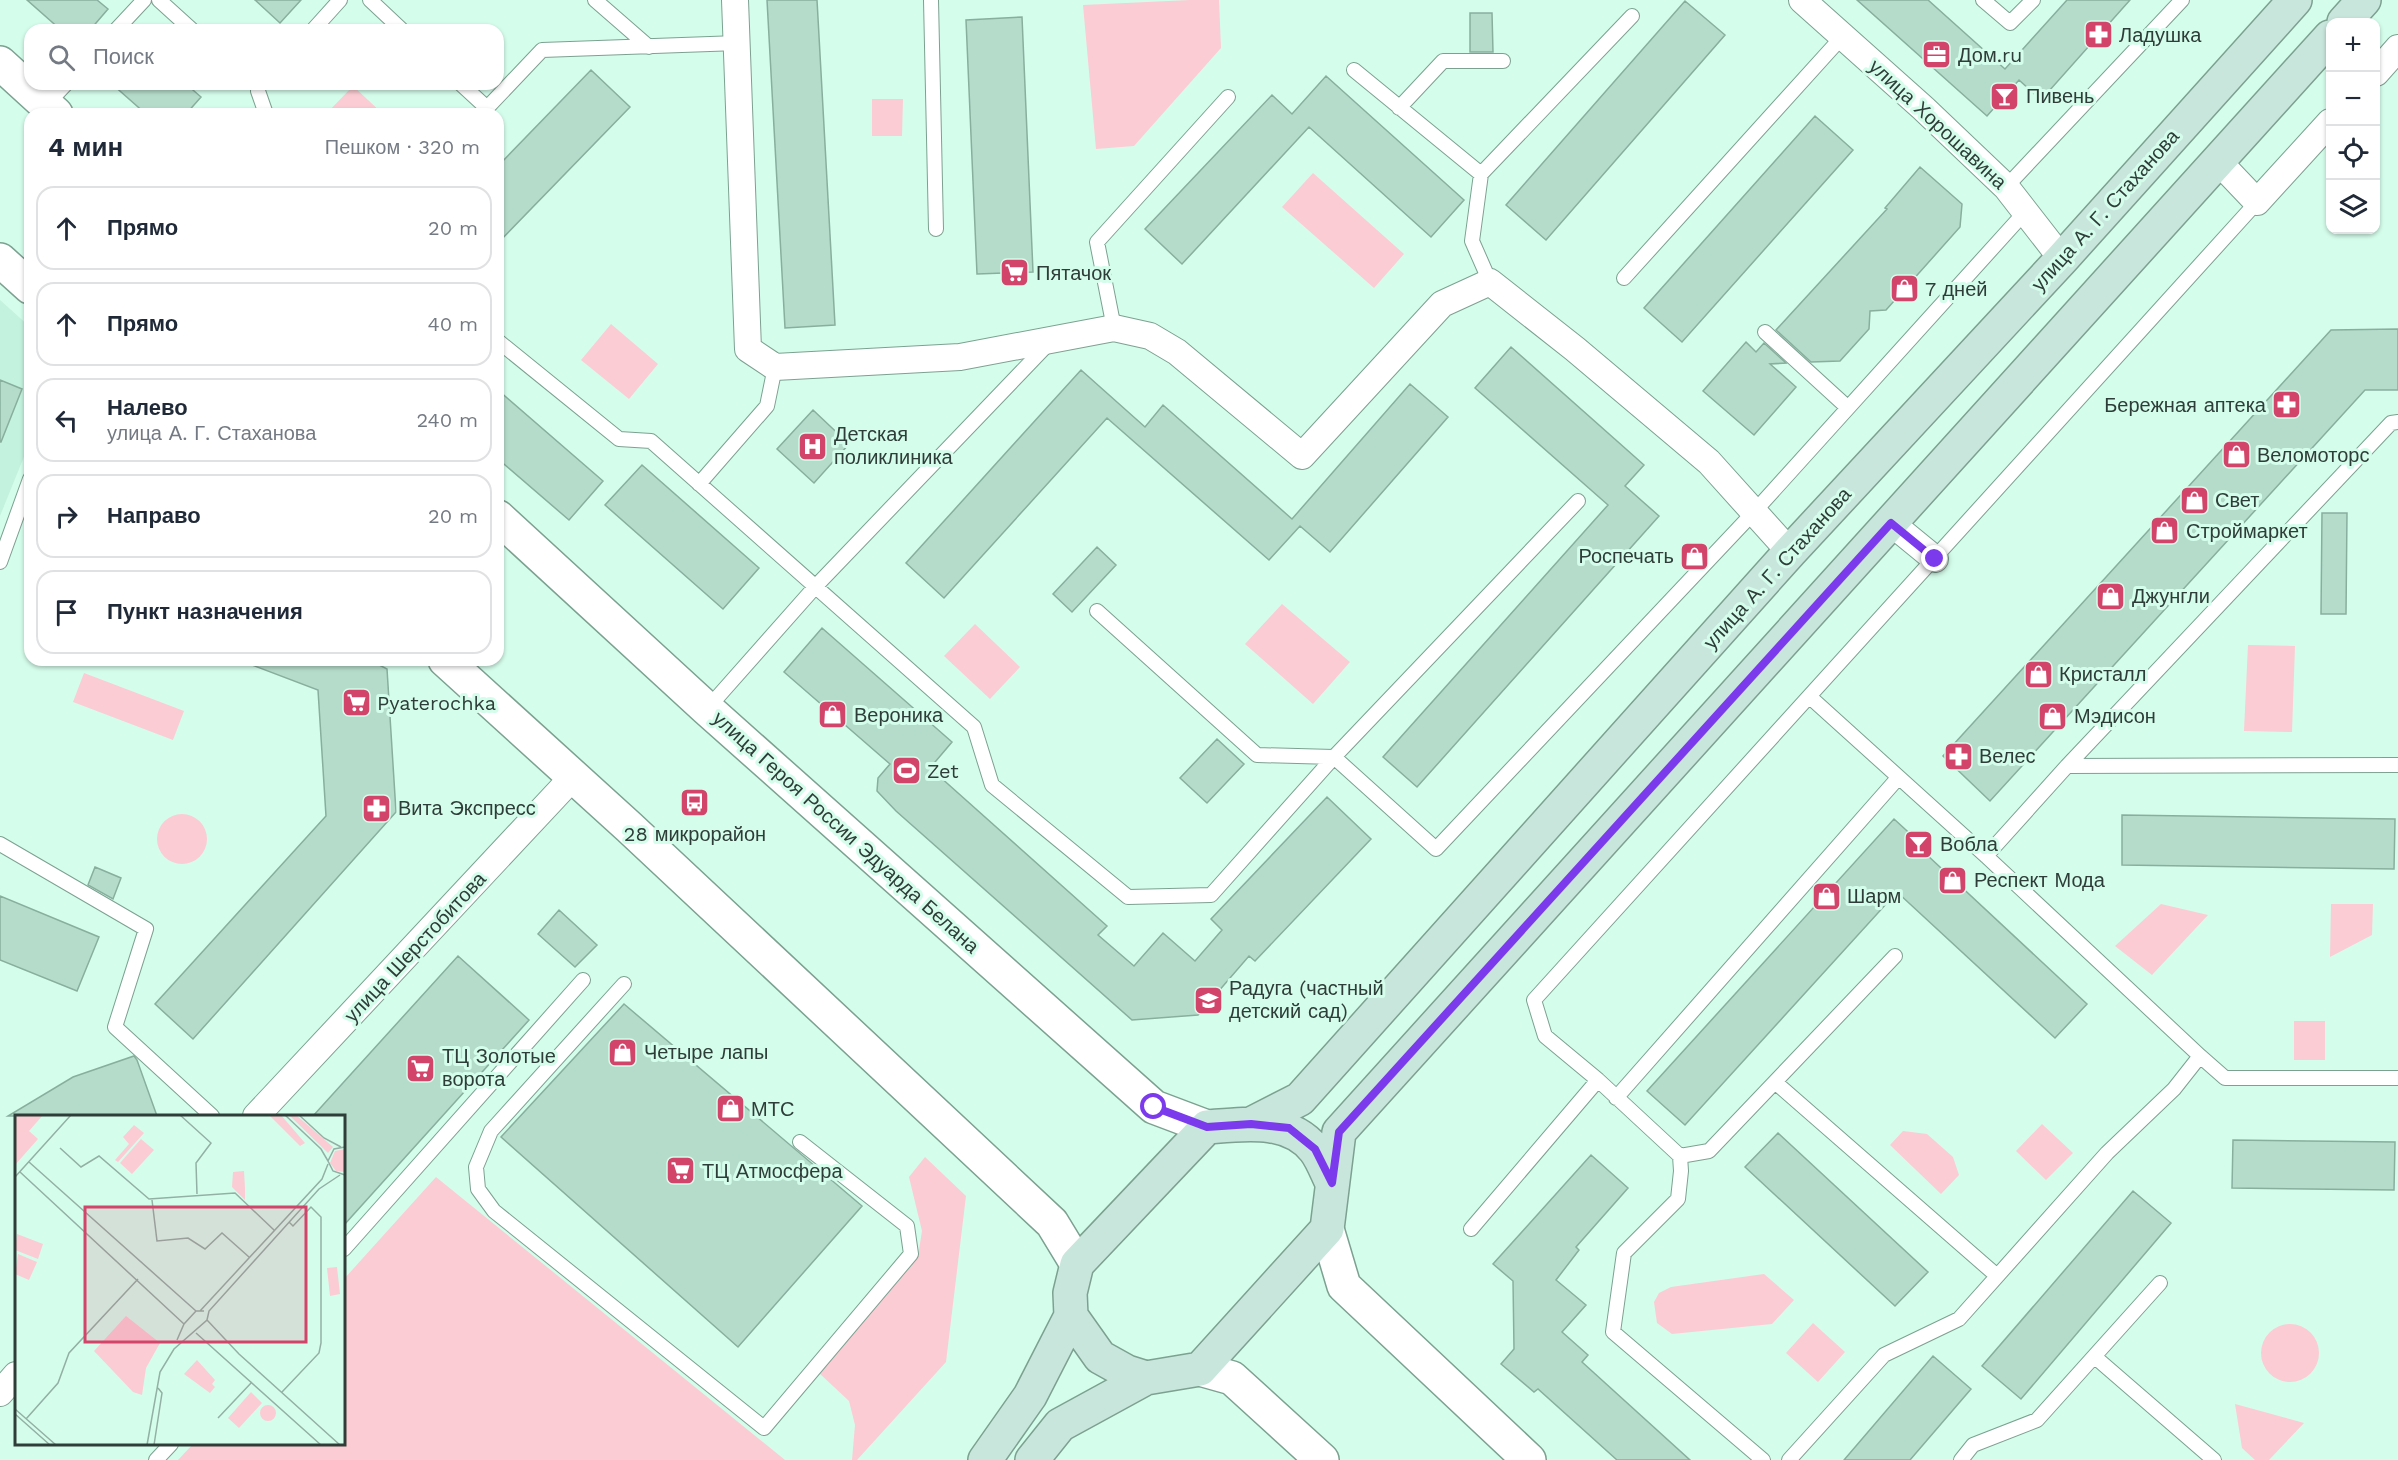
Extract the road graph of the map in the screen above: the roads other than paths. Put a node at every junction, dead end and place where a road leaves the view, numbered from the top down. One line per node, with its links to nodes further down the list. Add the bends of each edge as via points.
1 (144, 0): 16 (lane)
2 (159, 0): 17 (lane)
3 (340, 0): 18 (lane)
4 (370, 0): 19 (lane)
5 (595, 0): 23 (lane)
6 (735, 0): 22 (street)
7 (931, 0): 45 (lane)
8 (1802, 0): 20 (street, улица Хорошавина)
9 (1983, 0): 10 (lane, via 2010,23)
10 (2033, 0)
11 (2182, 0): 42 (lane)
12 (2295, 0): 46 (main road, улица А. Г. Стаханова)
13 (2364, 0): 15 (main road)
14 (1632, 16): 41 (lane)
15 (2348, 18)
16 (122, 24)
17 (185, 24)
18 (318, 24)
19 (396, 24)
20 (1842, 37): 42 (street, улица Хорошавина); 48 (lane)
21 (2326, 42): 40 (main road)
22 (738, 43): 23 (lane); 55 (street, via 748,350)
23 (649, 47): 37 (lane, via 542,50)
24 (2398, 48): 28 (street)
25 (1503, 61): 38 (lane, via 1443,61)
26 (0, 63): 29 (street)
27 (1354, 70): 38 (lane)
28 (2377, 72)
29 (24, 79)
30 (40, 90): 34 (street)
31 (259, 90): 35 (lane)
32 (468, 90): 36 (lane)
33 (1228, 97): 51 (lane, via 1097,242)
34 (56, 101)
35 (264, 108)
36 (487, 108)
37 (487, 108)
38 (1399, 108): 41 (lane)
39 (2327, 126): 43 (street)
40 (2217, 160): 43 (street); 63 (main road)
41 (1481, 174): 50 (lane, via 1472,241)
42 (2006, 187): 44 (street, улица Хорошавина)
43 (2257, 202): 66 (lane)
44 (2026, 211): 46 (street, улица Хорошавина); 56 (lane)
45 (936, 229)
46 (2062, 259): 65 (main road, улица А. Г. Стаханова)
47 (0, 260): 49 (street)
48 (1624, 278)
49 (24, 282)
50 (1490, 282): 51 (street, via 1443,304 1302,456 1177,352 1150,336); 61 (street, via 1708,462)
51 (1114, 328): 53 (street)
52 (1766, 332): 56 (lane)
53 (1053, 339): 55 (street, via 960,357); 68 (lane)
54 (504, 345): 58 (lane, via 619,439 651,441)
55 (775, 368): 58 (lane, via 767,406)
56 (1848, 407): 61 (lane)
57 (2398, 422): 75 (lane, via 2391,423)
58 (699, 484): 68 (lane)
59 (24, 492): 64 (lane)
60 (1578, 501): 73 (lane)
61 (1754, 512): 65 (street); 73 (lane, via 1436,849)
62 (504, 523): 72 (street, улица Героя России Эдуарда Белана)
63 (1891, 523): 66 (street); 94 (main road, via 1339,1132)
64 (4, 537): 67 (lane)
65 (1790, 552): 90 (main road, улица А. Г. Стаханова, via 1300,1099)
66 (1935, 559): 71 (lane)
67 (0, 562)
68 (815, 587): 72 (lane); 73 (lane, via 974,727 992,785 1128,897 1211,895)
69 (1097, 611): 73 (lane, via 1257,755)
70 (452, 666): 76 (street)
71 (1810, 697): 77 (lane); 85 (lane, via 1534,1000 1545,1036)
72 (707, 709): 91 (street, улица Героя России Эдуарда Белана, via 1154,1107)
73 (1334, 758)
74 (2398, 765): 75 (lane)
75 (2067, 766): 79 (lane)
76 (573, 777): 89 (street, улица Шерстобитова); 98 (street, via 1052,1223)
77 (1898, 778): 79 (lane); 87 (lane)
78 (0, 844): 88 (lane, via 146,929 115,1027)
79 (1986, 856): 83 (lane)
80 (1895, 956): 86 (lane)
81 (583, 980): 97 (lane)
82 (624, 984): 92 (lane, via 491,1131 476,1167 478,1189 494,1211 764,1428 911,1254 906,1226)
83 (2200, 1056): 84 (lane, via 2225,1078); 99 (lane, via 2174,1089)
84 (2398, 1078)
85 (1598, 1080): 87 (lane); 95 (lane)
86 (1775, 1082): 93 (lane, via 1709,1151); 99 (lane)
87 (1616, 1098): 93 (lane)
88 (211, 1115)
89 (257, 1115)
90 (1251, 1124): 91 (main road); 94 (main road, via 1289,1128 1315,1149)
91 (1207, 1127): 98 (main road)
92 (800, 1142)
93 (1680, 1156): 113 (lane, via 1678,1199 1624,1253 1613,1332)
94 (1332, 1183): 96 (main road)
95 (1471, 1228)
96 (1327, 1229): 103 (main road); 112 (street, via 1344,1286)
97 (345, 1248)
98 (1077, 1264): 101 (main road, via 1070,1293)
99 (1996, 1275): 114 (lane, via 1959,1319 1884,1355)
100 (2160, 1282): 102 (lane)
101 (1071, 1316): 105 (main road, via 1100,1357); 109 (main road, via 1030,1396)
102 (2095, 1357): 115 (lane, via 2037,1420 1973,1445); 116 (lane)
103 (1200, 1369): 105 (main road); 111 (street, via 1232,1378)
104 (15, 1376): 106 (street)
105 (1146, 1378): 110 (main road, via 1060,1425)
106 (0, 1393)
107 (169, 1445): 108 (lane)
108 (156, 1460)
109 (985, 1460)
110 (1032, 1460)
111 (1322, 1460)
112 (1529, 1460)
113 (1763, 1460)
114 (1789, 1460)
115 (1960, 1460)
116 (2214, 1460)

